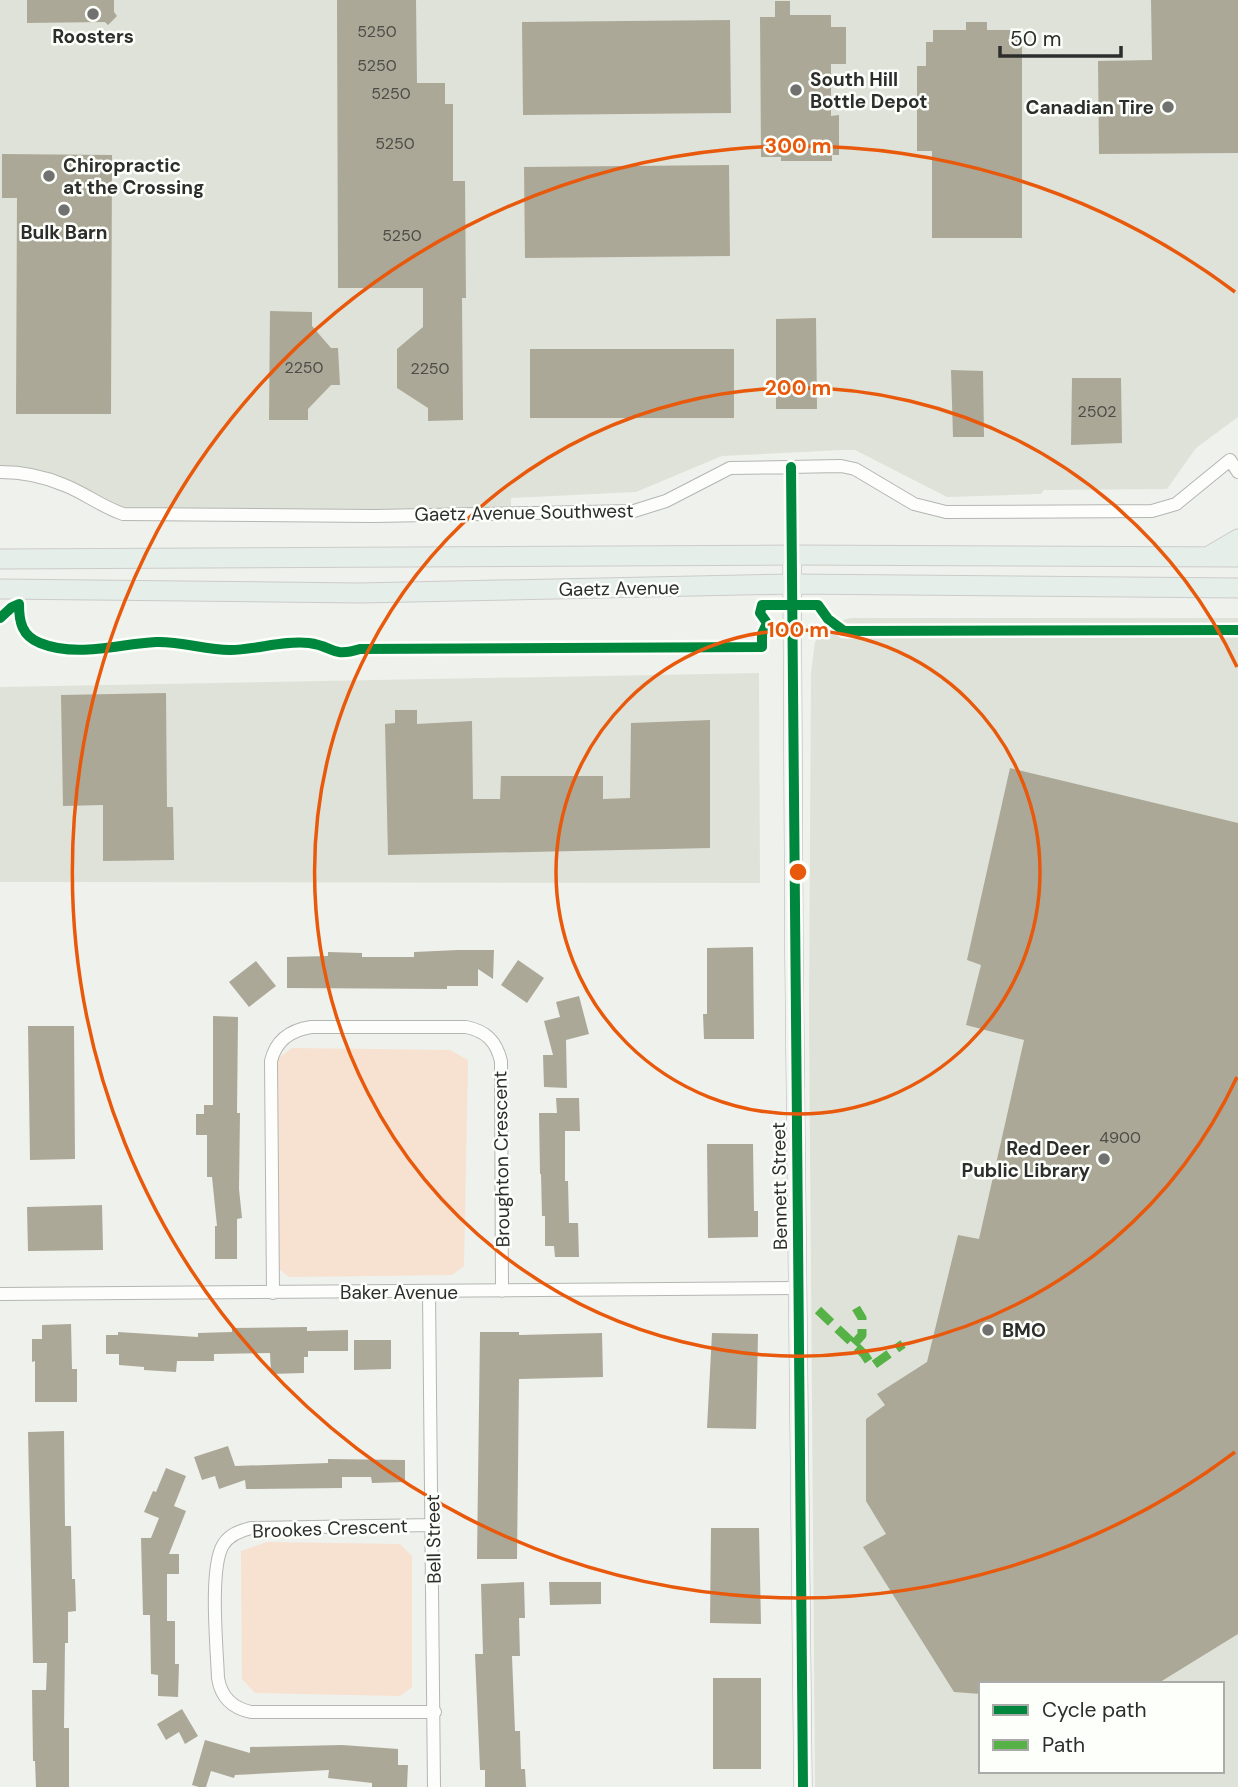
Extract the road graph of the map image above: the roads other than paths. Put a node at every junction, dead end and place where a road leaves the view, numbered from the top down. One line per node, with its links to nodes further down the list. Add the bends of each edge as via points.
1 (791, 467): 2 (street, Gaetz Avenue Southwest, via 724,469 666,501 634,511 374,516 122,514 65,485 23,472); 3 (street, Gaetz Avenue Southwest, via 849,467 914,504 946,512 1152,511 1176,504 1230,460); 5 (street)
2 (0, 472)
3 (1238, 472)
4 (1238, 539): 6 (main road)
5 (792, 555): 6 (main road, Gaetz Avenue); 8 (main road, Gaetz Avenue); 9 (street, Bennett Street)
6 (1208, 556): 7 (main road, Gaetz Avenue)
7 (1238, 557)
8 (0, 559)
9 (792, 584): 10 (main road, Gaetz Avenue); 11 (main road, Gaetz Avenue, via 360,593); 12 (street, Bennett Street)
10 (1238, 588)
11 (0, 589)
12 (797, 1288): 13 (street, Baker Avenue); 20 (street, Bennett Street)
13 (502, 1291): 14 (street, Baker Avenue); 15 (street, Broughton Crescent, via 500,1061 495,1043 478,1029 466,1027 324,1027 302,1028 288,1035 271,1060)
14 (429, 1292): 15 (street, Baker Avenue); 17 (street, Bell Street)
15 (273, 1293): 16 (street, Baker Avenue)
16 (0, 1294)
17 (433, 1525): 18 (street, Bell Street); 18 (street, Brookes Crescent, via 251,1528 228,1539 216,1571 218,1678 220,1690 231,1703 251,1712)
18 (435, 1712): 19 (street, Bell Street)
19 (434, 1787)
20 (803, 1787)

